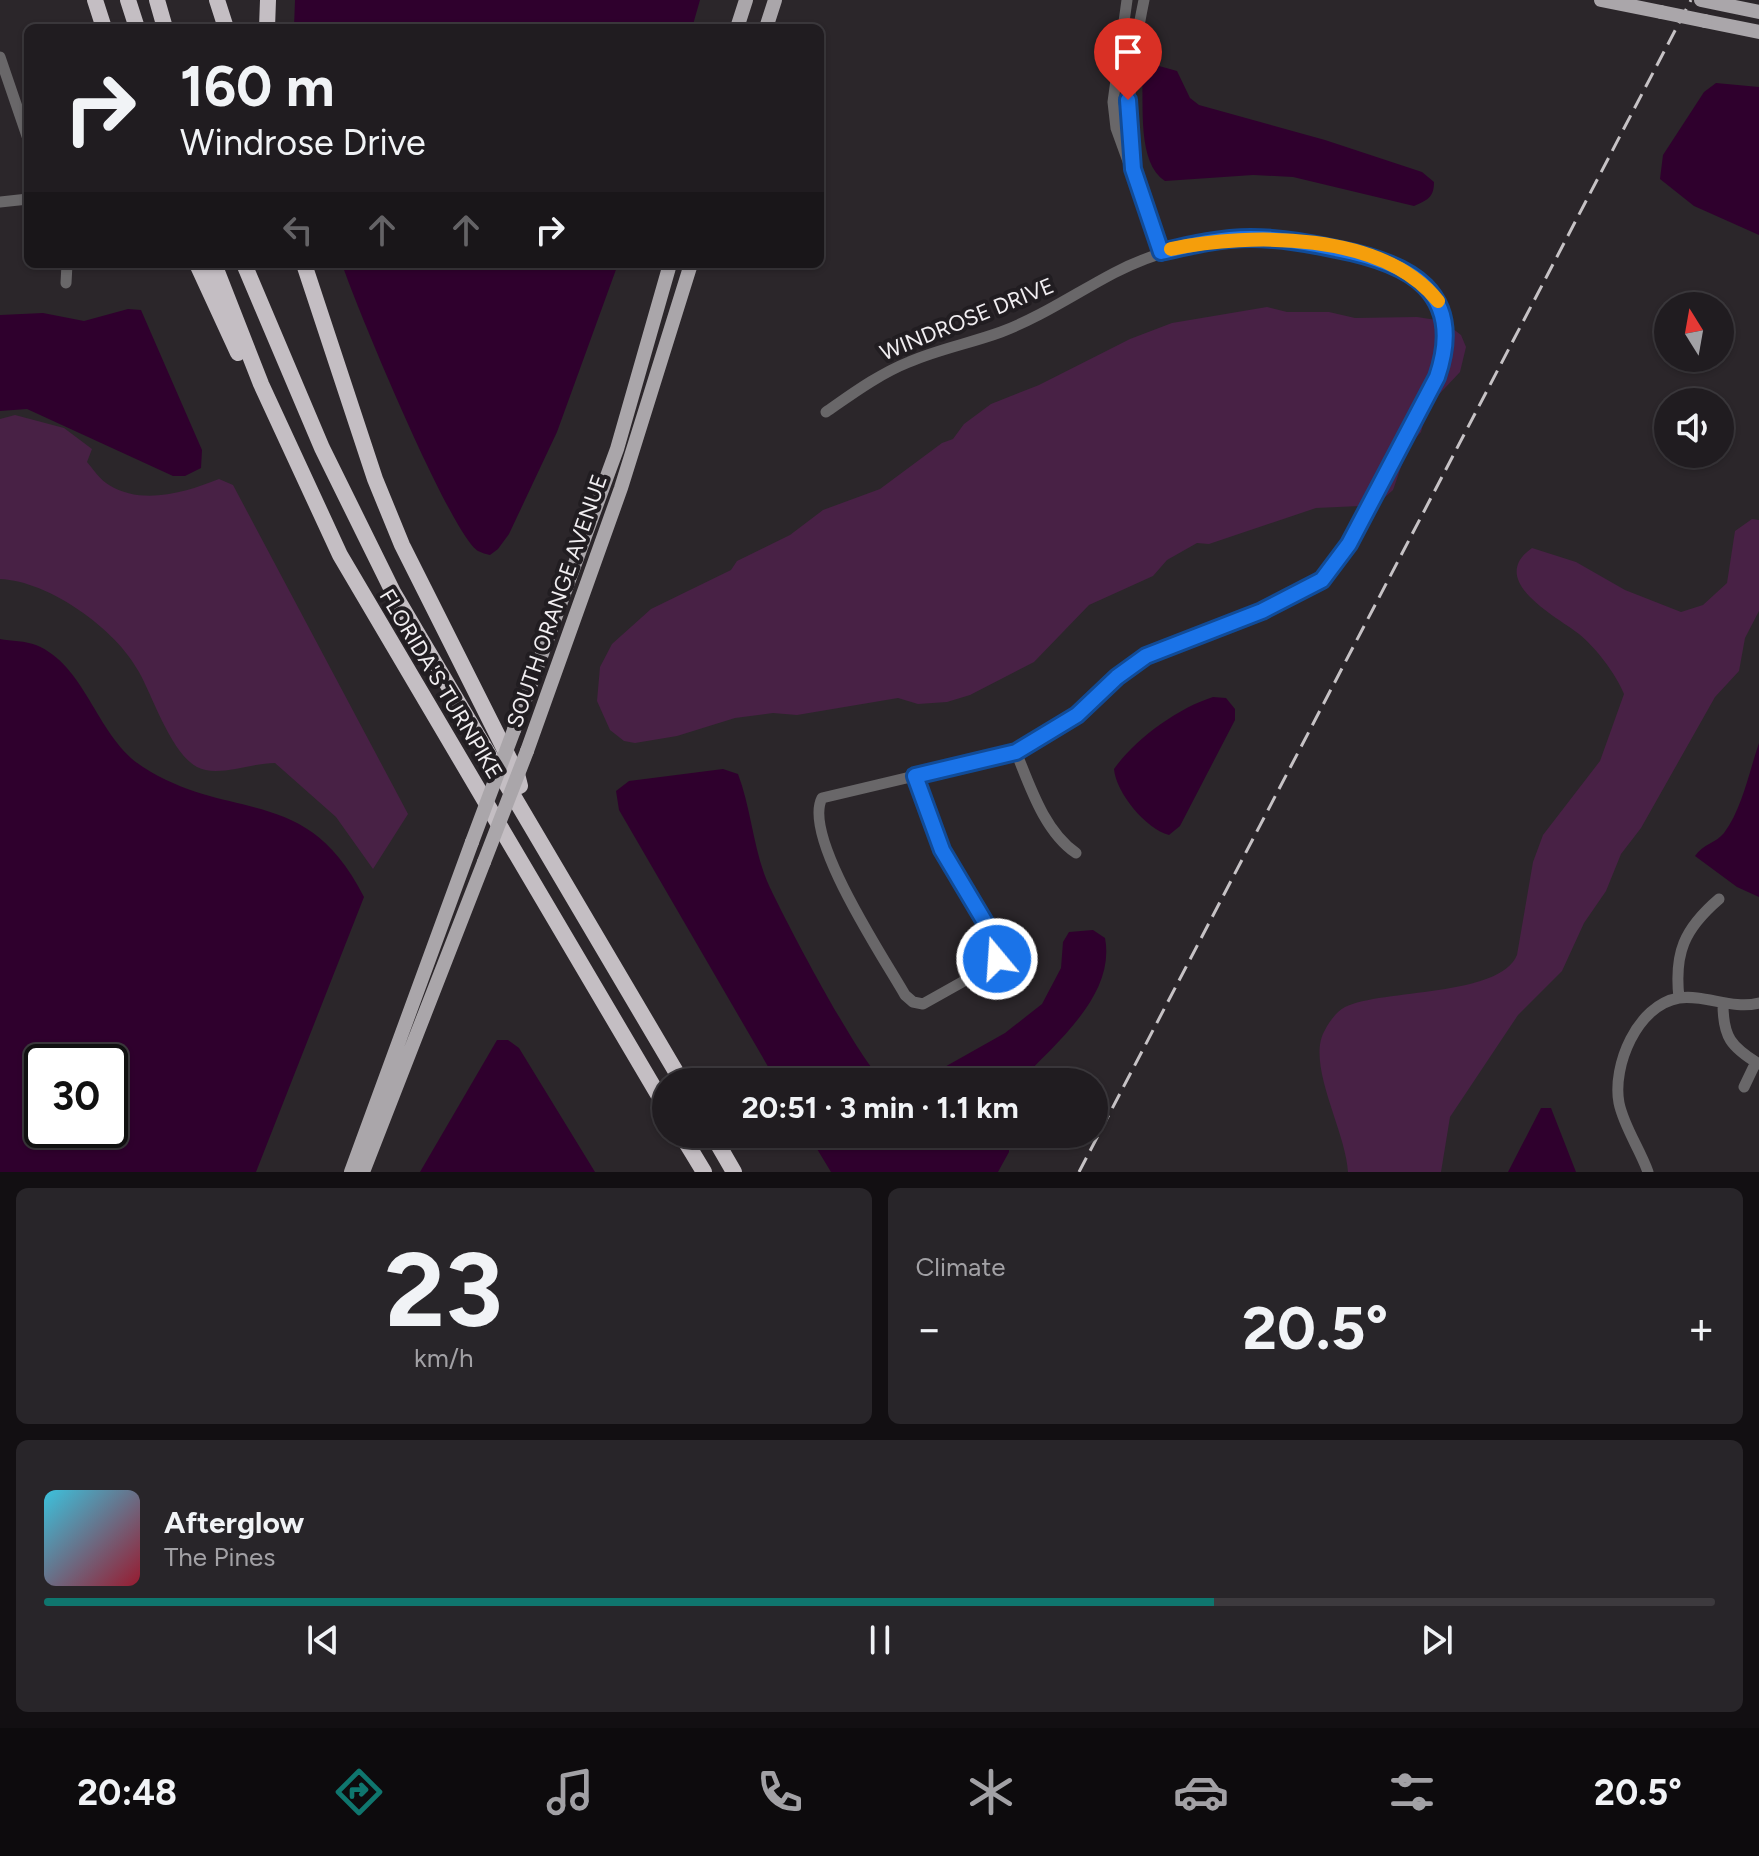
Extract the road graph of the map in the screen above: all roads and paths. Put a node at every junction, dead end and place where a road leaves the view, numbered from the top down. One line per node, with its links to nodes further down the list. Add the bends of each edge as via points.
1 (95, 0): 12 (highway)
2 (128, 0): 13 (highway)
3 (157, 0): 14 (highway)
4 (217, 0): 15 (highway)
5 (268, 0): 16 (highway)
6 (746, 0): 17 (main road)
7 (1127, 0): 19 (street)
8 (1144, 0): 20 (street)
9 (1601, 0): 18 (main road, bridge)
10 (1708, 1): 11 (main road)
11 (1759, 12)
12 (103, 24)
13 (136, 24)
14 (164, 24)
15 (225, 24)
16 (267, 24)
17 (738, 24)
18 (1759, 32)
19 (1119, 34): 20 (street); 23 (street, via 1113,102 1116,128)
20 (1136, 38): 23 (street, via 1127,120)
21 (0, 57): 22 (street)
22 (24, 127)
23 (1133, 169): 26 (street)
24 (24, 199): 25 (street)
25 (0, 202)
26 (1161, 252): 35 (street, WINDROSE DRIVE, via 1000,332 906,363); 37 (street, WINDROSE DRIVE, via 1252,238 1331,248 1402,267 1438,301 1447,335 1445,352 1437,377 1349,544 1322,580 1274,606 1146,656 1077,715)
27 (67, 268): 34 (street)
28 (199, 268): 36 (highway)
29 (216, 268): 36 (highway, FLORIDA'S TURNPIKE, via 261,384)
30 (246, 268): 39 (highway, FLORIDA'S TURNPIKE, via 355,517)
31 (669, 268): 51 (main road, SOUTH ORANGE AVENUE, bridge, via 617,449)
32 (690, 268): 52 (main road, SOUTH ORANGE AVENUE, bridge, via 621,488 527,751)
33 (306, 269): 39 (highway, via 375,479 402,545 517,774)
34 (66, 283)
35 (826, 412)
36 (340, 555): 47 (highway, FLORIDA'S TURNPIKE)
37 (1016, 752): 38 (street, WINDROSE DRIVE); 40 (street, via 1042,811)
38 (915, 776): 38 (street, WINDROSE DRIVE, via 942,850 998,950 989,967 923,1004 905,995 850,901 817,819 822,798)
39 (527, 819): 46 (highway, FLORIDA'S TURNPIKE)
40 (1076, 853)
41 (1719, 899): 42 (street, via 1683,944 1675,966)
42 (1679, 998): 44 (street); 55 (street, via 1659,1006 1640,1023 1618,1079 1623,1117)
43 (1759, 1003): 44 (street)
44 (1723, 1004): 45 (street, via 1728,1041)
45 (1758, 1063): 48 (street)
46 (674, 1068)
47 (652, 1084)
48 (1744, 1087)
49 (689, 1148): 53 (highway)
50 (720, 1148): 54 (highway)
51 (351, 1172)
52 (363, 1172)
53 (704, 1172)
54 (734, 1172)
55 (1648, 1172)

